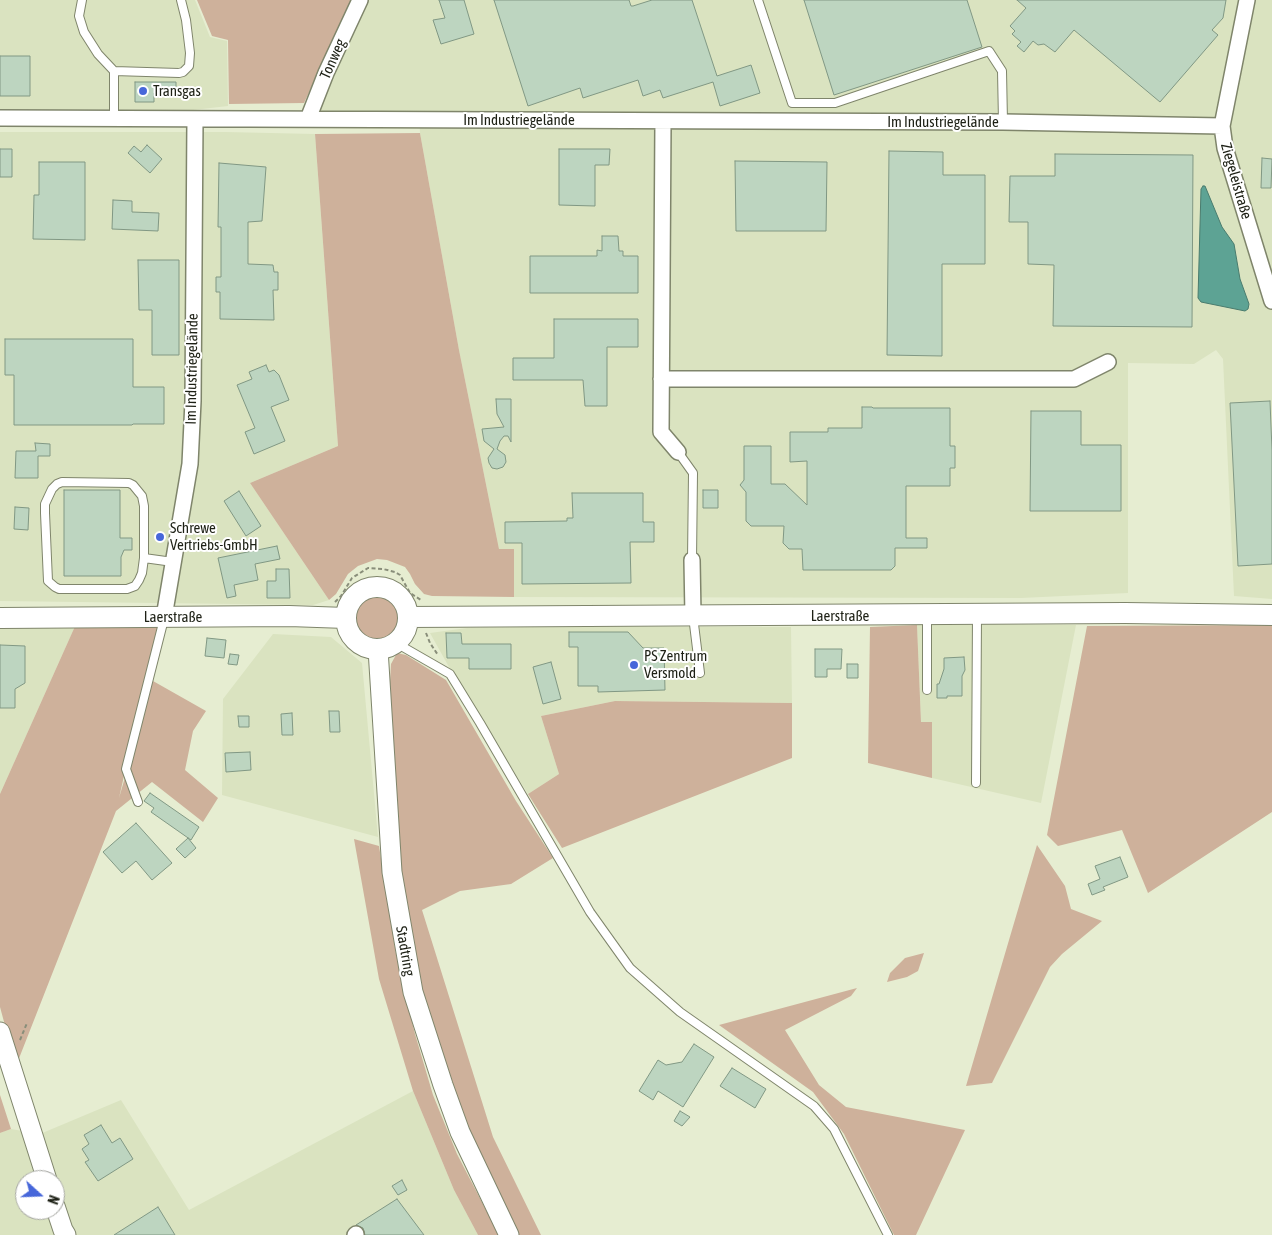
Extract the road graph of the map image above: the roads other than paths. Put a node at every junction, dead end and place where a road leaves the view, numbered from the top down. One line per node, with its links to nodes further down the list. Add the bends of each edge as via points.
1 (82, 0): 6 (lane, via 78,16 84,32)
2 (182, 0): 6 (lane, via 190,53 186,70 179,73)
3 (360, 0): 10 (street, Tonweg)
4 (758, 0): 12 (lane, via 792,103 835,103 989,51 1002,71)
5 (1246, 0): 13 (street, Ziegeleistraße)
6 (114, 71): 8 (lane)
7 (0, 118): 8 (street, Im Industriegelände)
8 (114, 118): 9 (street, Im Industriegelände)
9 (195, 119): 10 (street, Im Industriegelände); 20 (street, Im Industriegelände, via 190,464)
10 (308, 119): 11 (street, Im Industriegelände)
11 (663, 121): 12 (street, Im Industriegelände); 16 (street)
12 (1003, 122): 13 (street, Im Industriegelände)
13 (1222, 126): 14 (street, Ziegeleistraße, via 1225,148)
14 (1272, 301)
15 (1108, 362): 16 (street, via 1074,378)
16 (661, 379): 17 (street, via 660,432)
17 (678, 452): 19 (lane, via 693,473)
18 (144, 558): 18 (lane, via 140,580 127,589 59,589 51,584 48,581 45,504 52,490 62,482 133,485 142,496 144,506); 20 (lane)
19 (692, 560): 24 (street)
20 (173, 562): 25 (street, Im Industriegelände)
21 (977, 614): 22 (main road, Laerstraße); 23 (main road, Laerstraße); 32 (lane)
22 (927, 615): 24 (main road, Laerstraße); 31 (lane)
23 (1272, 615)
24 (693, 616): 26 (main road, Laerstraße); 30 (lane)
25 (164, 617): 27 (main road, Laerstraße); 28 (main road, Laerstraße); 33 (lane, via 126,769)
26 (417, 617): 28 (main road, via 391,591 372,588 357,595 347,609); 29 (main road)
27 (0, 618)
28 (346, 618): 29 (main road, via 354,640 364,646)
29 (387, 646): 38 (street, Stadtring, via 392,872 413,992 460,1132); 39 (lane, via 450,674 590,912 630,968 680,1012 814,1106 834,1129)
30 (700, 673)
31 (928, 690)
32 (976, 783)
33 (138, 802)
34 (0, 1032): 35 (street)
35 (44, 1170)
36 (58, 1220): 37 (street)
37 (61, 1233)
38 (509, 1235)
39 (888, 1235)

